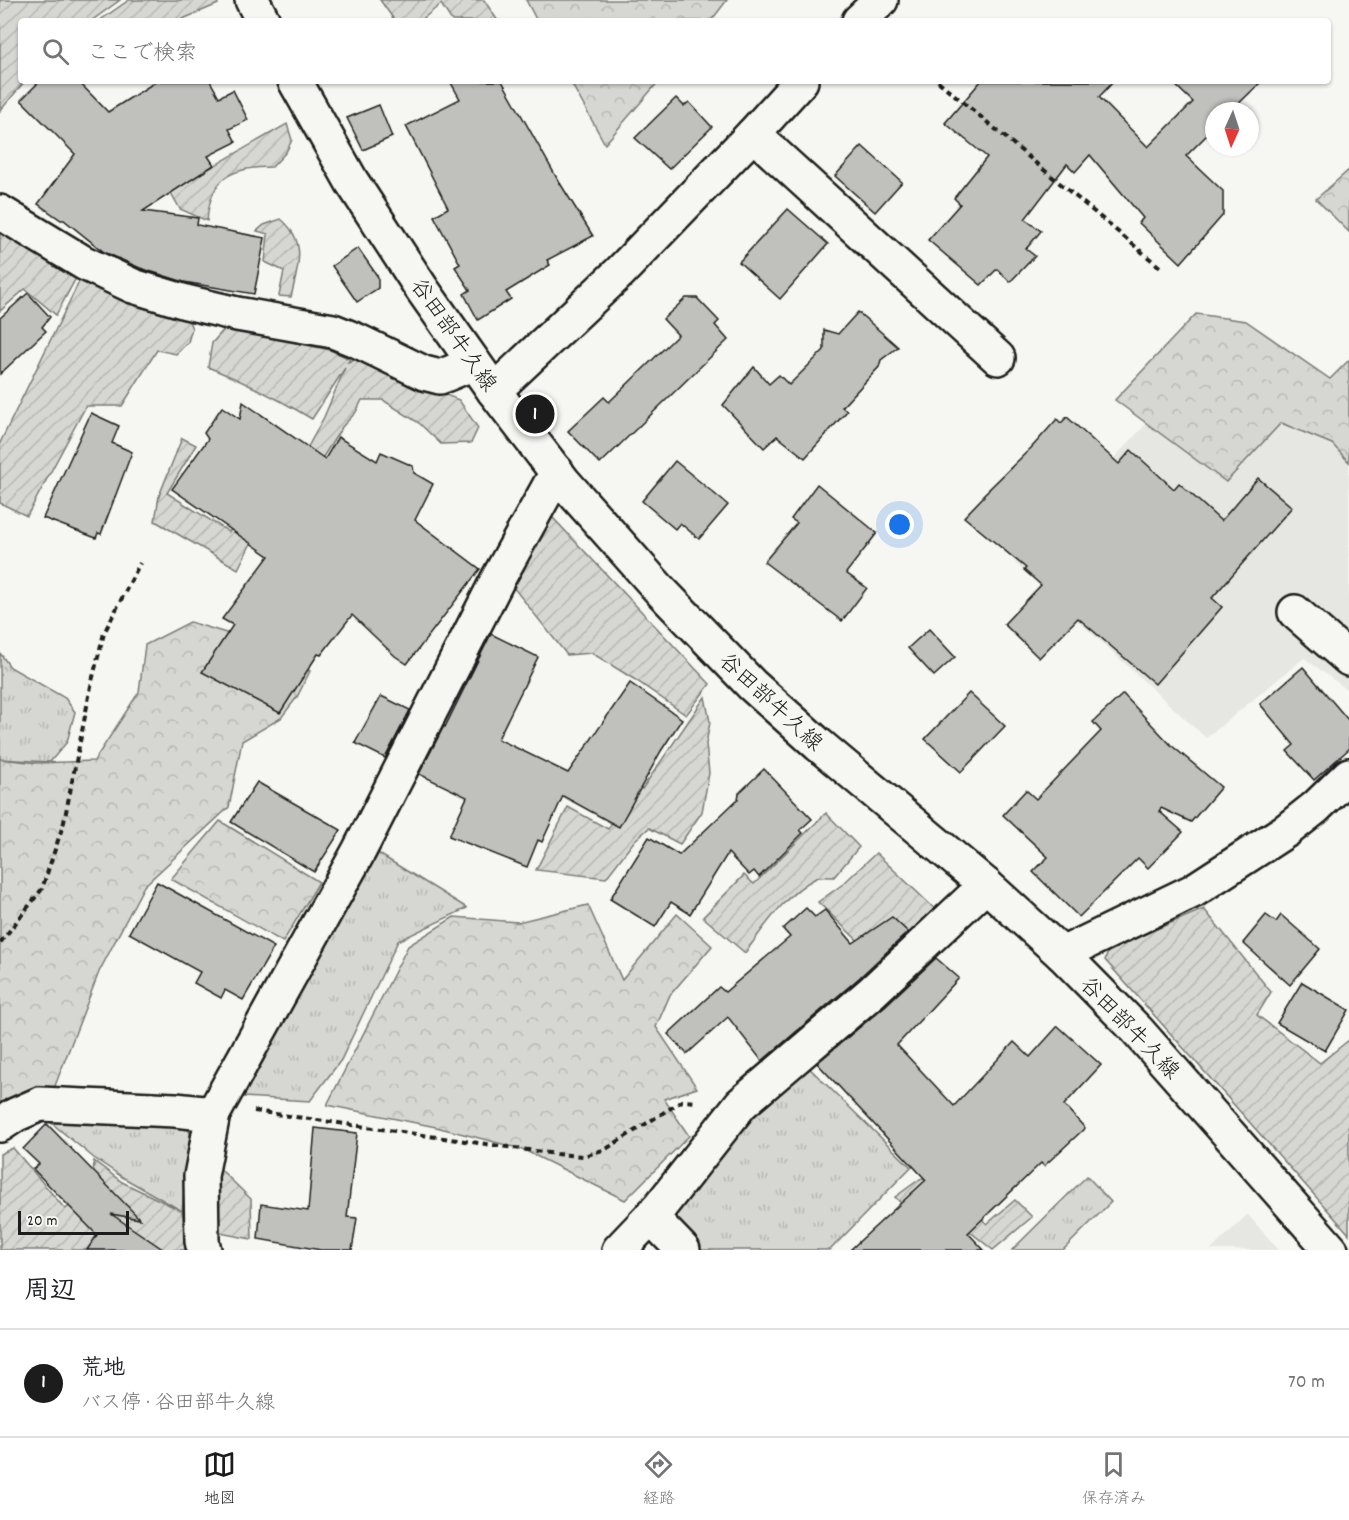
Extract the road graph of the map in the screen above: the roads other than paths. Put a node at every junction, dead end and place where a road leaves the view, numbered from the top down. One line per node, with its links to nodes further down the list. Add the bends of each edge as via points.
1 (252, 0): 3 (street)
2 (881, 0): 4 (street)
3 (261, 18)
4 (862, 18)
5 (297, 84): 10 (street, 谷田部牛久線, via 352,182)
6 (798, 84): 7 (street)
7 (753, 134): 9 (street); 11 (street, via 620,272)
8 (0, 212): 10 (street, via 84,263 133,286 237,314 333,331 440,377)
9 (998, 358)
10 (474, 363): 11 (street, 谷田部牛久線)
11 (494, 391): 12 (street, 谷田部牛久線)
12 (557, 472): 16 (street, 谷田部牛久線, via 660,590 752,686); 18 (street, via 499,577 360,851)
13 (1295, 612): 14 (street)
14 (1349, 659)
15 (1349, 775): 17 (street, via 1287,830 1193,891)
16 (986, 885): 17 (street, 谷田部牛久線); 20 (street, via 872,992 741,1104)
17 (1062, 954): 24 (street, 谷田部牛久線, via 1137,1030)
18 (215, 1110): 19 (street, via 40,1104); 21 (street, via 201,1176)
19 (0, 1125)
20 (651, 1217): 22 (street); 23 (street)
21 (204, 1250)
22 (619, 1250)
23 (683, 1250)
24 (1331, 1250)

